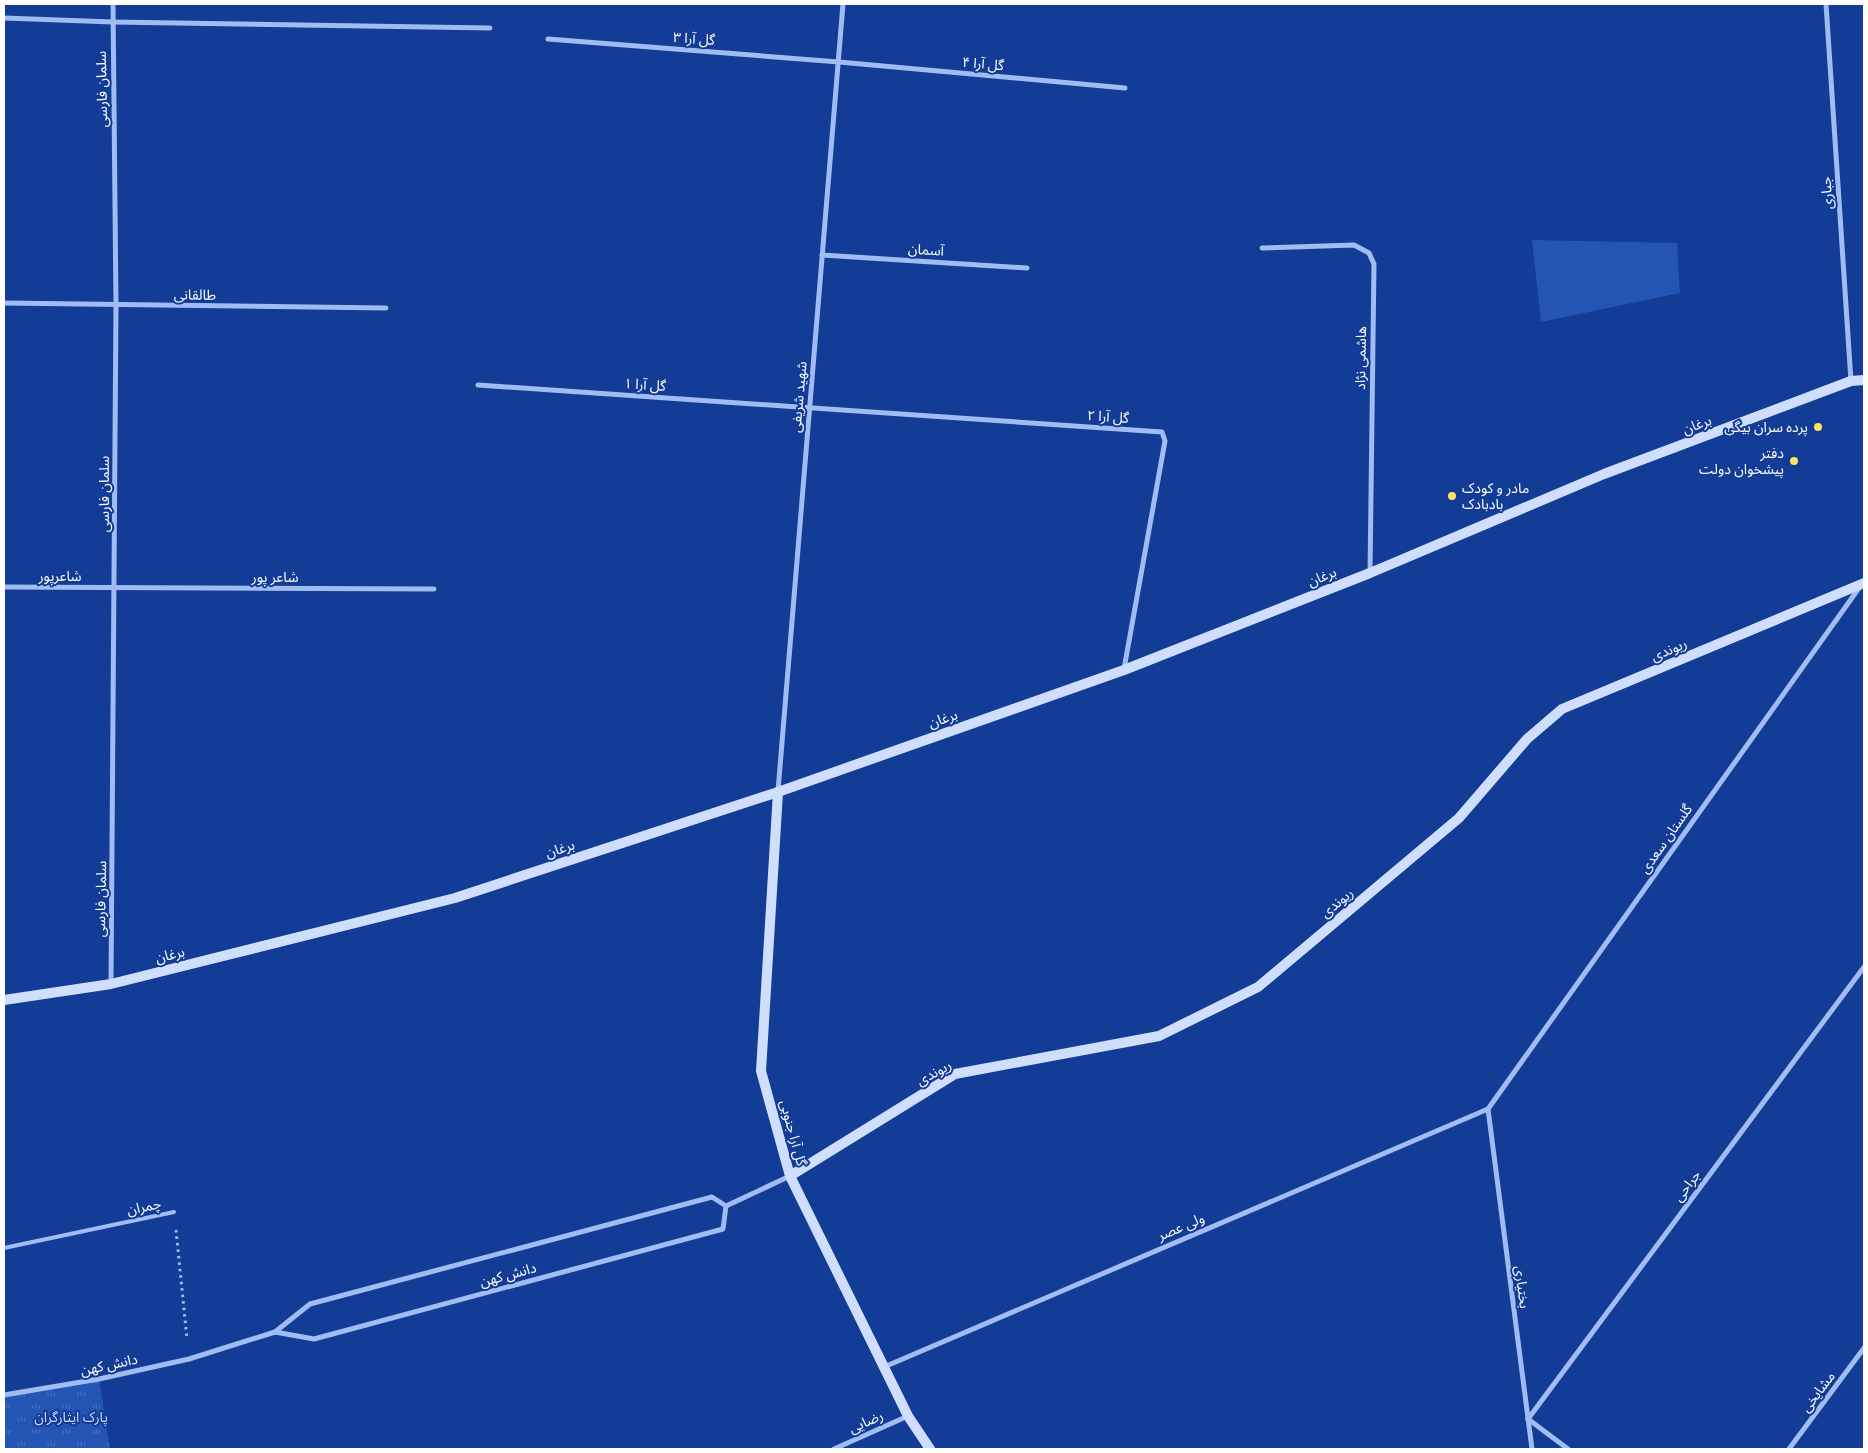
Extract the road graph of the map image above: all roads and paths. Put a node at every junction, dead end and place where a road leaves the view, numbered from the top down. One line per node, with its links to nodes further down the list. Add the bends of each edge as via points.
1 (113, 4): 5 (street, سلمان فارسی)
2 (844, 4): 8 (street, شهید شریفی)
3 (1826, 4): 17 (street, جباری)
4 (4, 18): 5 (street)
5 (113, 22): 6 (street); 14 (street, سلمان فارسی)
6 (490, 28)
7 (548, 39): 8 (street, گل آرا ۳)
8 (839, 62): 9 (street, گل آرا ۴); 11 (street, شهید شریفی)
9 (1125, 88)
10 (1262, 248): 20 (street, هاشمی نژاد, via 1354,245 1369,253 1374,264)
11 (822, 255): 12 (street, آسمان); 19 (street, شهید شریفی)
12 (1027, 268)
13 (4, 302): 14 (street, طالقانی)
14 (116, 305): 15 (street, طالقانی); 23 (street, سلمان فارسی)
15 (386, 308)
16 (1864, 380): 17 (main road, برغان)
17 (1851, 381): 20 (main road, برغان, via 1604,474)
18 (478, 385): 19 (street, گل آرا ۱)
19 (810, 408): 25 (street, گل آرا ۲, via 1162,432 1165,441); 26 (street, شهید شریفی)
20 (1370, 573): 25 (main road, برغان)
21 (1863, 583): 30 (street, گلستان سعدی); 31 (main road, ریوندی, via 1562,709 1527,739 1458,818 1258,987 1159,1036 955,1074)
22 (4, 587): 23 (street, شاعرپور)
23 (115, 587): 24 (street, شاعر پور); 28 (street, سلمان فارسی)
24 (434, 589)
25 (1124, 670): 26 (main road, برغان)
26 (778, 792): 28 (main road, برغان, via 455,898); 31 (main road, گل آرا جنوبی, via 762,1071)
27 (1864, 967): 41 (street, جراحی)
28 (111, 984): 29 (main road, برغان)
29 (4, 1000)
30 (1488, 1109): 38 (street, ولی عصر); 41 (street, بختیاری)
31 (790, 1176): 32 (street); 38 (main road, گل آرا جنوبی)
32 (726, 1206): 35 (street, دانش کهن, via 712,1197 310,1304); 35 (street, دانش کهن, via 723,1229 314,1339)
33 (174, 1212): 34 (lane, چمران); 37 (path, چمران)
34 (4, 1248)
35 (275, 1332): 37 (street, دانش کهن)
36 (1864, 1348): 46 (street, مشایخی)
37 (189, 1359): 39 (street, دانش کهن)
38 (883, 1367): 40 (main road, گل آرا جنوبی)
39 (4, 1395)
40 (908, 1416): 42 (street, رضایی); 43 (main road, گل آرا جنوبی)
41 (1528, 1419): 44 (street, بختیاری); 45 (street)
42 (834, 1449)
43 (930, 1449)
44 (1532, 1449)
45 (1568, 1449)
46 (1789, 1449)

